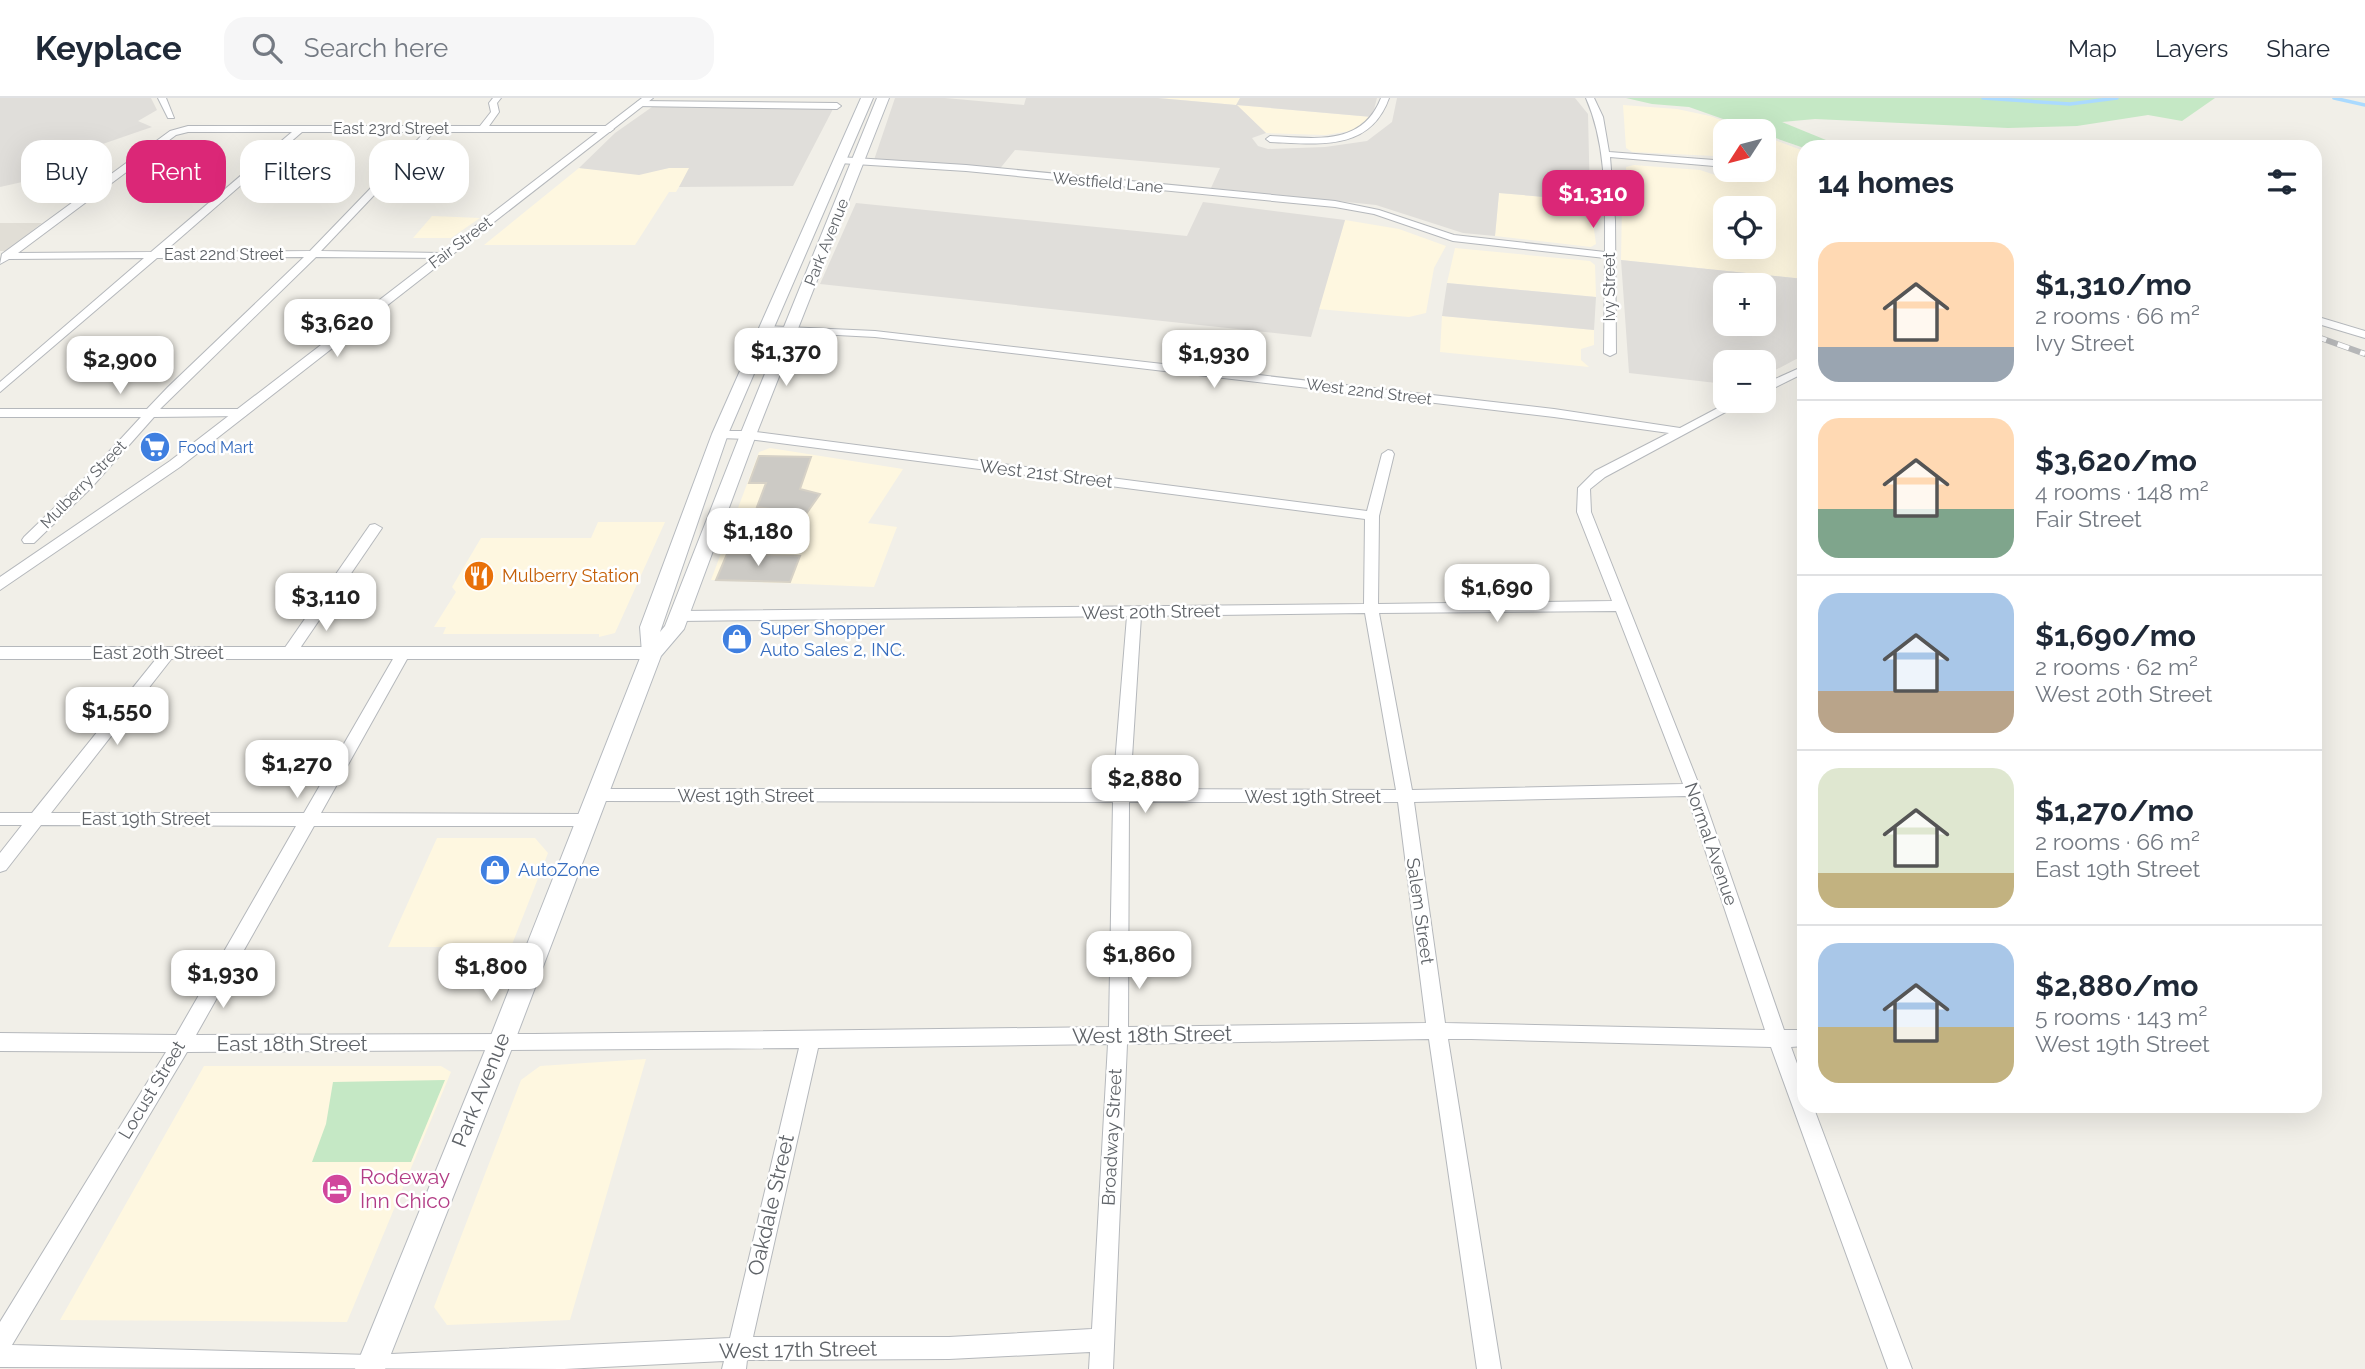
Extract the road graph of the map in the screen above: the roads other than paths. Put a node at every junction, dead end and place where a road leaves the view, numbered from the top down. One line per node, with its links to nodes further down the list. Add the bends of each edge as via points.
1 (162, 98): 9 (street)
2 (497, 98): 11 (street, via 495,112)
3 (867, 98): 16 (main road, Park Avenue)
4 (883, 98): 17 (main road, Park Avenue)
5 (1385, 98): 14 (street, via 1382,112 1368,129 1317,141)
6 (1590, 98): 15 (street, Ivy Street, via 1597,108)
7 (644, 101): 8 (street); 13 (street, Fair Street)
8 (837, 106)
9 (171, 116)
10 (301, 128): 12 (street, East 23rd Street); 19 (street); 23 (street, East 23rd Street, via 173,133)
11 (483, 128): 12 (street, East 23rd Street); 13 (street, East 23rd Street)
12 (432, 129): 20 (street, Mulberry Street)
13 (610, 129): 22 (street, Fair Street)
14 (1270, 139)
15 (1606, 154): 18 (street); 21 (street, Ivy Street)
16 (839, 160): 17 (street, Westfield Lane); 25 (main road, Park Avenue)
17 (858, 160): 21 (street, Westfield Lane, via 1335,204 1376,212 1453,238); 26 (main road, Park Avenue)
18 (1713, 163)
19 (158, 254): 20 (street, East 22nd Street); 23 (street, East 22nd Street); 31 (street)
20 (313, 254): 22 (street, East 22nd Street); 33 (street, Mulberry Street)
21 (1609, 255): 28 (street, Ivy Street)
22 (441, 256): 34 (street, Fair Street)
23 (3, 258)
24 (2322, 321): 27 (street)
25 (765, 329): 26 (street, West 22nd Street); 37 (main road, Park Avenue)
26 (790, 329): 36 (street, West 22nd Street, via 887,335); 38 (main road, Park Avenue)
27 (2365, 335)
28 (1610, 353)
29 (1797, 373): 30 (street)
30 (1776, 383)
31 (0, 388)
32 (0, 413): 33 (street)
33 (150, 413): 34 (street); 42 (street, Mulberry Street)
34 (241, 413): 43 (street, Fair Street)
35 (1716, 413): 36 (street, Normal Avenue)
36 (1679, 431): 44 (street, Normal Avenue, via 1600,474 1584,488 1584,512)
37 (720, 434): 38 (street, West 21st Street); 52 (main road, Park Avenue, via 650,627)
38 (747, 435): 40 (street, West 21st Street); 47 (main road, Park Avenue)
39 (1388, 454): 40 (street, Salem Street)
40 (1372, 516): 45 (street, Salem Street)
41 (375, 528): 51 (street)
42 (29, 540)
43 (0, 585)
44 (1622, 606): 45 (street, West 20th Street); 53 (street, Normal Avenue)
45 (1371, 608): 46 (street, West 20th Street); 55 (street, Salem Street)
46 (1134, 612): 47 (street, West 20th Street); 56 (street, Broadway Street)
47 (679, 616): 52 (main road, Park Avenue, via 674,629)
48 (404, 652): 51 (street, East 20th Street); 52 (street, East 20th Street); 59 (street, Locust Street)
49 (0, 653): 50 (street, East 20th Street)
50 (169, 653): 51 (street, East 20th Street); 58 (street)
51 (289, 653)
52 (652, 653): 54 (main road, Park Avenue)
53 (1693, 790): 55 (street, West 19th Street); 65 (street, Normal Avenue)
54 (596, 795): 56 (street, West 19th Street); 60 (main road, Park Avenue)
55 (1405, 796): 56 (street, West 19th Street); 62 (street, Salem Street)
56 (1121, 797): 63 (street, Broadway Street)
57 (0, 819): 58 (street, East 19th Street)
58 (36, 819): 59 (street, East 19th Street); 61 (street)
59 (311, 819): 60 (street, East 19th Street); 69 (street, Locust Street)
60 (586, 820): 68 (main road, Park Avenue)
61 (0, 865)
62 (1437, 1031): 63 (street, West 18th Street); 65 (street, West 18th Street); 78 (street, Salem Street)
63 (1118, 1036): 66 (street, West 18th Street); 72 (street, Broadway Street)
64 (1797, 1038): 65 (street, West 18th Street)
65 (1778, 1039): 70 (street, Normal Avenue)
66 (810, 1041): 68 (street, West 18th Street); 75 (street, Oakdale Street)
67 (0, 1042): 69 (street, East 18th Street)
68 (501, 1043): 69 (street, East 18th Street); 76 (main road, Park Avenue)
69 (181, 1044): 73 (street, Locust Street)
70 (1797, 1090)
71 (1805, 1113): 79 (street, Normal Avenue)
72 (1101, 1340): 75 (street, West 17th Street); 77 (street, Broadway Street)
73 (0, 1343)
74 (0, 1356): 76 (street, West 17th Street)
75 (736, 1359): 76 (street, West 17th Street)
76 (370, 1368)
77 (1101, 1369)
78 (1489, 1369)
79 (1900, 1369)

